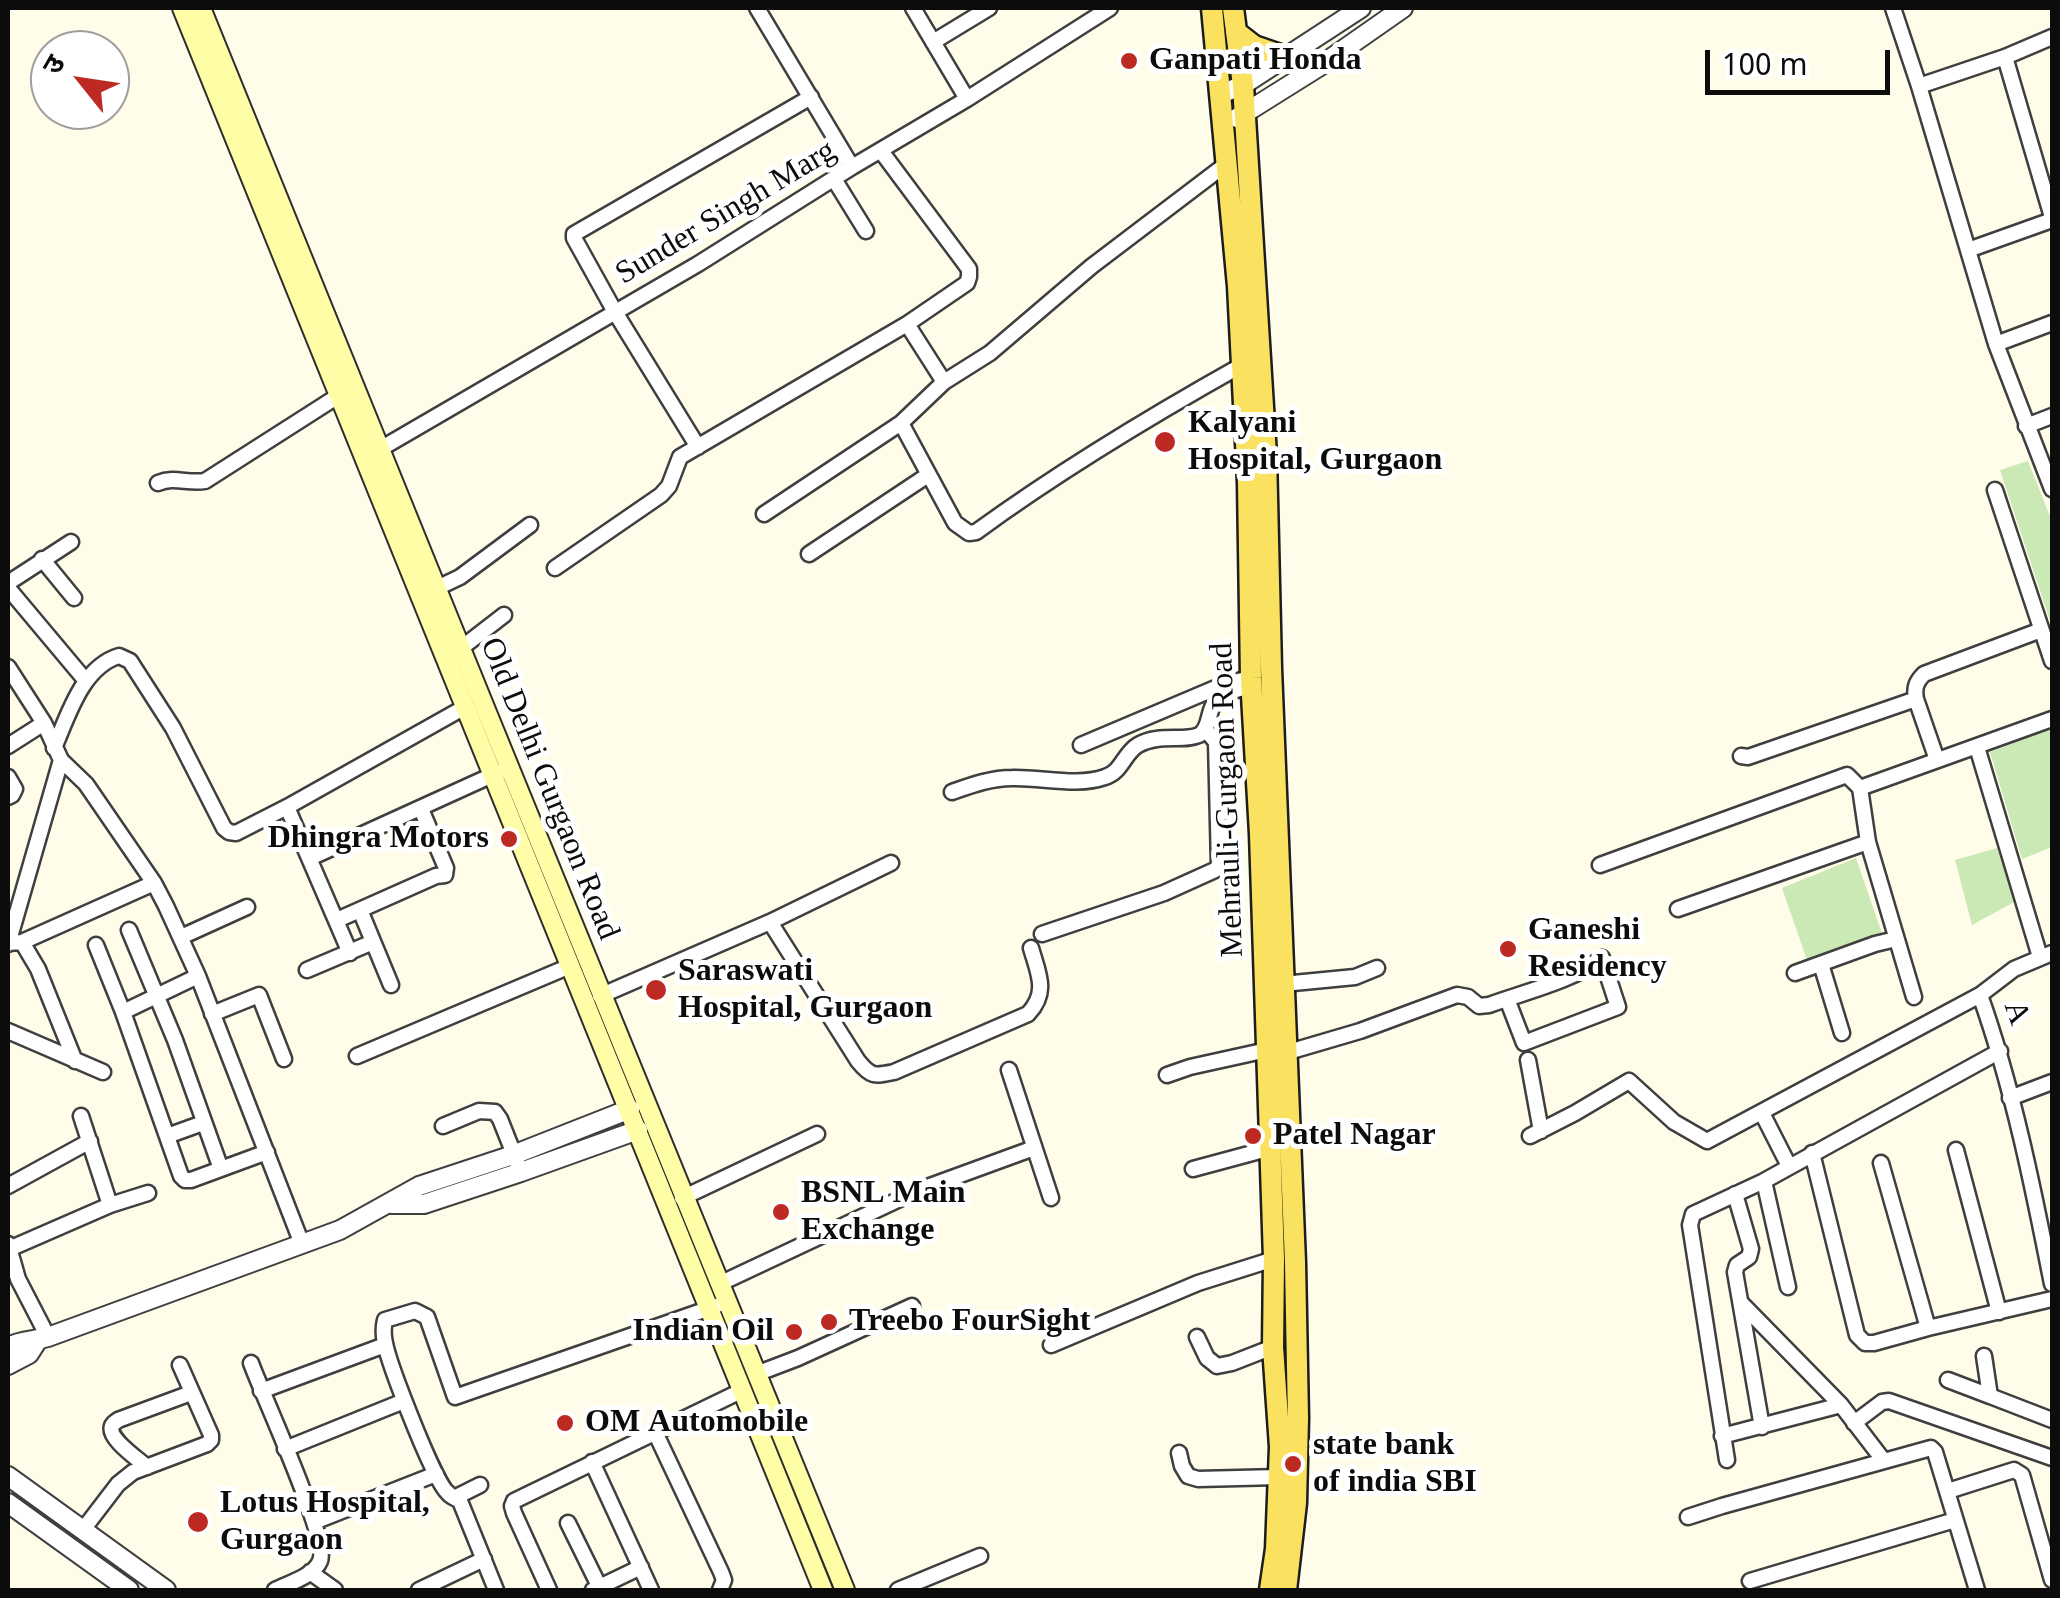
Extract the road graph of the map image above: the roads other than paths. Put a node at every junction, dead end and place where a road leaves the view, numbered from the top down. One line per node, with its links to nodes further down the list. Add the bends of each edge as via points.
1 (182, 8): 17 (main road, Old Delhi Gurgaon Road)
2 (202, 8): 17 (main road, Old Delhi Gurgaon Road)
3 (757, 8): 21 (street)
4 (913, 8): 14 (street)
5 (988, 8): 14 (street)
6 (1110, 8): 22 (street, Sunder Singh Marg)
7 (1212, 8): 20 (main road, Mehrauli-Gurgaon Road)
8 (1233, 8): 12 (main road, Mehrauli-Gurgaon Road)
9 (1361, 8): 15 (street)
10 (1403, 8): 23 (street)
11 (1893, 8): 19 (street)
12 (1236, 32): 15 (main road); 18 (main road, Mehrauli-Gurgaon Road)
13 (2052, 38): 16 (street)
14 (932, 42): 22 (street)
15 (1286, 56): 18 (street)
16 (2005, 57): 19 (street); 29 (street)
17 (216, 67): 38 (main road, Old Delhi Gurgaon Road); 43 (main road, Old Delhi Gurgaon Road)
18 (1243, 85): 20 (street); 23 (main road, Mehrauli-Gurgaon Road)
19 (1919, 86): 31 (street)
20 (1222, 94): 24 (main road, Mehrauli-Gurgaon Road)
21 (811, 97): 27 (street); 32 (street, via 574,234)
22 (967, 99): 25 (street, Sunder Singh Marg)
23 (1244, 114): 24 (street); 62 (main road, Mehrauli-Gurgaon Road, via 1266,455)
24 (1223, 124): 26 (main road, Mehrauli-Gurgaon Road)
25 (881, 151): 27 (street, Sunder Singh Marg); 34 (street, via 969,269 967,283)
26 (1225, 165): 36 (main road, Mehrauli-Gurgaon Road); 37 (street, via 990,353)
27 (852, 166): 28 (street, Sunder Singh Marg)
28 (834, 179): 30 (street); 32 (street, Sunder Singh Marg)
29 (2052, 218): 31 (street)
30 (866, 231)
31 (1968, 250): 35 (street)
32 (615, 312): 42 (street); 43 (street, Sunder Singh Marg)
33 (2052, 323): 35 (street)
34 (906, 324): 37 (street); 42 (street)
35 (1996, 344): 41 (street)
36 (1242, 365): 44 (street, via 1152,415 976,532 955,523); 62 (main road, Mehrauli-Gurgaon Road)
37 (944, 382): 40 (street)
38 (338, 396): 43 (main road, Old Delhi Gurgaon Road); 45 (street, via 205,481)
39 (2052, 416): 41 (street)
40 (901, 422): 44 (street); 48 (street)
41 (2026, 426): 46 (street)
42 (698, 447): 53 (street, via 680,456 661,495)
43 (373, 452): 55 (main road, Old Delhi Gurgaon Road); 65 (main road, Old Delhi Gurgaon Road)
44 (928, 475): 51 (street)
45 (158, 483)
46 (2052, 489)
47 (1995, 490): 58 (street)
48 (764, 514)
49 (530, 524): 55 (street)
50 (71, 542): 52 (street)
51 (809, 554)
52 (42, 559): 54 (street); 56 (street)
53 (555, 568)
54 (8, 586): 63 (street)
55 (437, 588): 59 (main road, Old Delhi Gurgaon Road)
56 (74, 598)
57 (504, 615): 59 (street)
58 (2042, 630): 60 (street); 64 (street, via 1924,674)
59 (460, 649): 75 (main road, Old Delhi Gurgaon Road)
60 (2052, 662)
61 (8, 667): 67 (street)
62 (1256, 675): 68 (street, via 1220,698); 69 (street); 108 (main road, Mehrauli-Gurgaon Road, via 1277,784); 120 (main road, Mehrauli-Gurgaon Road)
63 (86, 681): 72 (street); 80 (street, via 111,658 130,661 229,832)
64 (1916, 700): 73 (street); 74 (street)
65 (464, 707): 75 (main road, Old Delhi Gurgaon Road); 80 (street)
66 (2052, 718): 71 (street)
67 (44, 722): 70 (street); 72 (street)
68 (1205, 729): 78 (street, via 1137,746 1112,775 1094,781 997,779); 93 (street, via 1216,742 1219,866 1164,893)
69 (1081, 745)
70 (8, 746)
71 (1977, 747): 74 (street); 101 (street)
72 (58, 754): 86 (street); 97 (street)
73 (1741, 756)
74 (1937, 760): 77 (street)
75 (501, 771): 81 (street); 103 (main road, Old Delhi Gurgaon Road); 111 (main road, Old Delhi Gurgaon Road)
76 (8, 777): 79 (street, via 15,789)
77 (1860, 788): 82 (street); 85 (street, via 1847,775)
78 (952, 792)
79 (8, 798)
80 (287, 807): 83 (street)
81 (421, 809): 83 (street); 89 (street, via 445,874)
82 (1868, 842): 88 (street); 95 (street)
83 (310, 858): 90 (street)
84 (891, 864): 91 (street)
85 (1600, 864)
86 (154, 883): 94 (street); 97 (street)
87 (247, 906): 94 (street)
88 (1678, 909)
89 (360, 910): 90 (street); 96 (street)
90 (337, 920): 100 (street)
91 (770, 922): 99 (street, via 858,1061 875,1076 1028,1014 1041,987); 111 (street)
92 (129, 930): 110 (street)
93 (1042, 934)
94 (181, 938): 107 (street)
95 (1896, 939): 102 (street); 113 (street)
96 (373, 942): 100 (street); 109 (street)
97 (11, 943): 124 (street, via 38,970)
98 (96, 946): 115 (street)
99 (1031, 948)
100 (350, 953): 105 (street)
101 (2046, 955): 112 (street, via 2002,976)
102 (1821, 964): 106 (street); 118 (street)
103 (570, 966): 121 (street); 130 (main road, Old Delhi Gurgaon Road)
104 (1377, 968): 108 (street)
105 (307, 970)
106 (1794, 974)
107 (198, 976): 110 (street); 116 (street)
108 (1282, 984): 120 (main road, Mehrauli-Gurgaon Road)
109 (391, 985)
110 (158, 996): 115 (street); 134 (street)
111 (600, 996): 155 (main road, Old Delhi Gurgaon Road)
112 (1980, 996): 119 (street, A); 131 (street)
113 (1914, 997)
114 (1506, 998): 114 (street, via 1602,958 1618,1006 1524,1043); 120 (street, via 1482,1007 1458,995 1360,1031)
115 (123, 1012): 138 (street)
116 (212, 1014): 122 (street, via 259,995); 143 (street)
117 (8, 1031): 124 (street)
118 (1842, 1033)
119 (2000, 1051): 129 (street, A); 144 (street)
120 (1276, 1052): 127 (street); 133 (main road, Mehrauli-Gurgaon Road)
121 (358, 1056)
122 (284, 1060)
123 (1528, 1060): 131 (street, via 1535,1134 1629,1081 1706,1141)
124 (75, 1061): 126 (street)
125 (1009, 1070): 140 (street)
126 (103, 1072)
127 (1167, 1075)
128 (2052, 1082): 129 (street)
129 (2010, 1098): 163 (street, A)
130 (630, 1110): 136 (main road, Old Delhi Gurgaon Road); 145 (street)
131 (1762, 1112): 147 (street)
132 (80, 1116): 139 (street)
133 (1279, 1119): 141 (main road, Mehrauli-Gurgaon Road); 234 (main road, Mehrauli-Gurgaon Road, via 1295,1262 1298,1418)
134 (203, 1122): 138 (street); 148 (street)
135 (443, 1126): 145 (street, via 495,1112)
136 (638, 1130): 150 (street); 165 (main road, Old Delhi Gurgaon Road)
137 (817, 1134): 155 (street)
138 (167, 1136): 148 (street, via 185,1180)
139 (90, 1141): 152 (street); 158 (street)
140 (1034, 1148): 156 (street); 165 (street, via 919,1190)
141 (1271, 1148): 149 (street); 161 (main road, Mehrauli-Gurgaon Road)
142 (1956, 1150): 169 (street)
143 (267, 1152): 148 (street); 159 (street)
144 (1812, 1153): 147 (street); 170 (street, via 1857,1336 1874,1343)
145 (512, 1155): 150 (street); 157 (street, via 418,1186)
146 (1880, 1164): 170 (street)
147 (1789, 1166): 151 (street)
148 (221, 1169)
149 (1194, 1169)
150 (522, 1172): 157 (street, via 424,1204)
151 (1764, 1181): 154 (street); 164 (street)
152 (8, 1186)
153 (148, 1193): 158 (street)
154 (1735, 1194): 167 (street, via 1750,1249 1735,1269); 193 (street, via 1693,1214 1690,1225)
155 (682, 1198): 165 (main road, Old Delhi Gurgaon Road)
156 (1051, 1198)
157 (390, 1204): 159 (street)
158 (110, 1205): 160 (street)
159 (302, 1244): 172 (street)
160 (8, 1247): 162 (street)
161 (1274, 1259): 174 (street, via 1198,1282); 176 (main road, Mehrauli-Gurgaon Road)
162 (13, 1282): 172 (street)
163 (2052, 1284)
164 (1788, 1287)
165 (718, 1298): 173 (street, via 455,1397 421,1313 385,1320); 181 (main road, Old Delhi Gurgaon Road); 183 (main road, Old Delhi Gurgaon Road)
166 (2052, 1299): 169 (street)
167 (1740, 1302): 188 (street); 191 (street)
168 (912, 1306): 181 (street)
169 (1999, 1312): 170 (street)
170 (1928, 1328)
171 (1197, 1337): 176 (street, via 1217,1366)
172 (43, 1338): 175 (street); 179 (street)
173 (385, 1344): 184 (street); 187 (street)
174 (1050, 1346)
175 (8, 1347)
176 (1273, 1347): 203 (main road, Mehrauli-Gurgaon Road)
177 (1984, 1356): 186 (street)
178 (251, 1363): 184 (street)
179 (8, 1365)
180 (180, 1366): 185 (street)
181 (756, 1374): 231 (main road, Old Delhi Gurgaon Road)
182 (1948, 1380): 186 (street)
183 (743, 1390): 192 (street); 230 (main road, Old Delhi Gurgaon Road)
184 (260, 1391): 194 (street)
185 (190, 1393): 200 (street, via 211,1440); 200 (street, via 112,1425 114,1439)
186 (1990, 1396): 189 (street)
187 (404, 1401): 194 (street); 201 (street)
188 (1840, 1405): 190 (street); 191 (street)
189 (2052, 1420)
190 (1854, 1423): 196 (street, via 1889,1401); 198 (street)
191 (1762, 1427): 193 (street)
192 (655, 1432): 199 (street); 229 (street, via 724,1580)
193 (1722, 1436): 197 (street)
194 (285, 1449): 210 (street)
195 (1179, 1452): 203 (street, via 1188,1476 1198,1479)
196 (2052, 1458)
197 (1727, 1460)
198 (1884, 1461): 205 (street, via 1931,1448); 208 (street)
199 (592, 1462): 216 (street); 227 (street, via 512,1506)
200 (147, 1466): 212 (street, via 118,1484)
201 (436, 1474): 206 (street); 210 (street)
202 (8, 1476): 212 (street)
203 (1279, 1477): 233 (main road, Mehrauli-Gurgaon Road)
204 (480, 1485): 206 (street)
205 (1948, 1491): 209 (street); 213 (street, via 2018,1471)
206 (456, 1496): 215 (street)
207 (8, 1502): 221 (street)
208 (1688, 1518)
209 (1956, 1520): 219 (street); 235 (street)
210 (314, 1522): 217 (street, via 322,1551)
211 (568, 1523): 220 (street)
212 (82, 1531): 222 (street)
213 (2048, 1545): 218 (street)
214 (980, 1556): 232 (street)
215 (484, 1559): 225 (street); 226 (street)
216 (641, 1567): 220 (street); 228 (street)
217 (310, 1572): 223 (street); 224 (street)
218 (2052, 1580)
219 (1750, 1581)
220 (597, 1589)
221 (129, 1590)
222 (166, 1590)
223 (275, 1590)
224 (335, 1590)
225 (419, 1590)
226 (496, 1590)
227 (549, 1590)
228 (651, 1590)
229 (720, 1590)
230 (823, 1590)
231 (845, 1590)
232 (898, 1590)
233 (1270, 1590)
234 (1286, 1590)
235 (1978, 1590)

